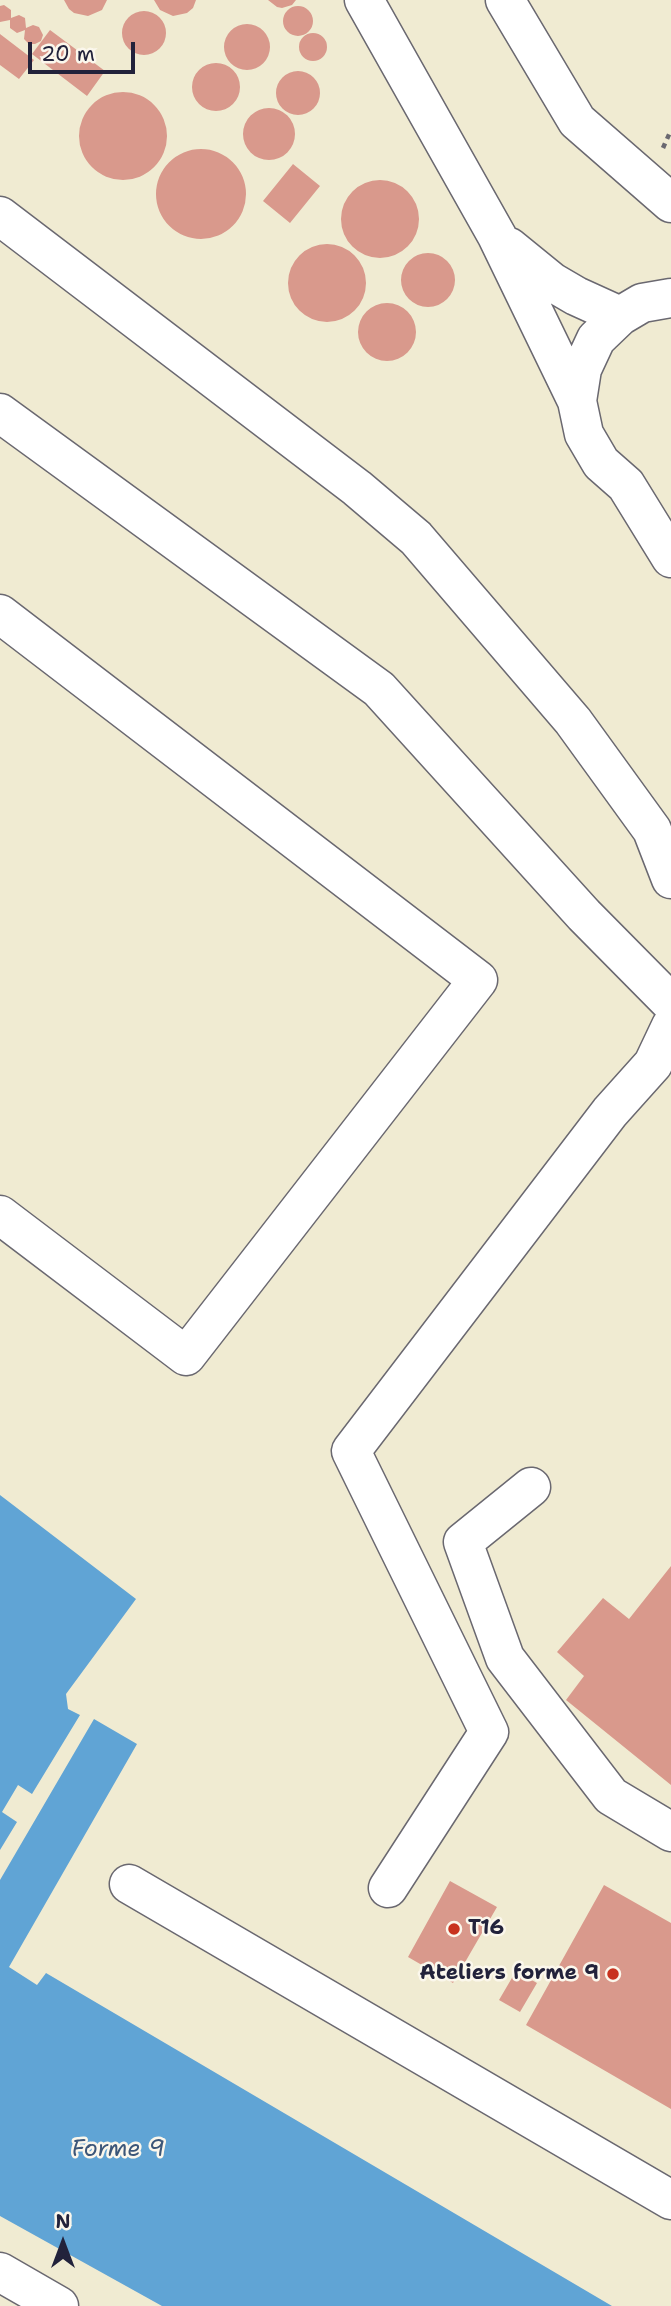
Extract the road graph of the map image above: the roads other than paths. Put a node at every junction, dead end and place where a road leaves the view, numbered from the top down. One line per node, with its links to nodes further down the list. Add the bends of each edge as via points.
1 (363, 0): 5 (lane)
2 (505, 0): 3 (lane, via 577,121)
3 (671, 203)
4 (3, 223): 14 (lane, via 357,488 416,538 573,721 652,830)
5 (497, 236): 7 (lane, via 552,282); 8 (lane)
6 (669, 290): 7 (lane)
7 (620, 316): 8 (lane, via 596,339 582,369)
8 (578, 401): 10 (lane, via 584,434 601,463)
9 (0, 413): 15 (lane, via 379,689 584,915)
10 (626, 485): 11 (lane); 12 (lane)
11 (671, 498)
12 (671, 558)
13 (0, 614): 17 (lane, via 478,980 187,1356)
14 (671, 878)
15 (671, 1003)
16 (671, 1026): 21 (lane, via 653,1064 610,1112 351,1451 489,1732)
17 (0, 1215)
18 (531, 1487): 19 (lane, via 463,1542 505,1657 611,1796)
19 (671, 1832)
20 (129, 1884): 22 (lane)
21 (388, 1888)
22 (671, 2200)
23 (0, 2272): 24 (lane)
24 (60, 2306)

